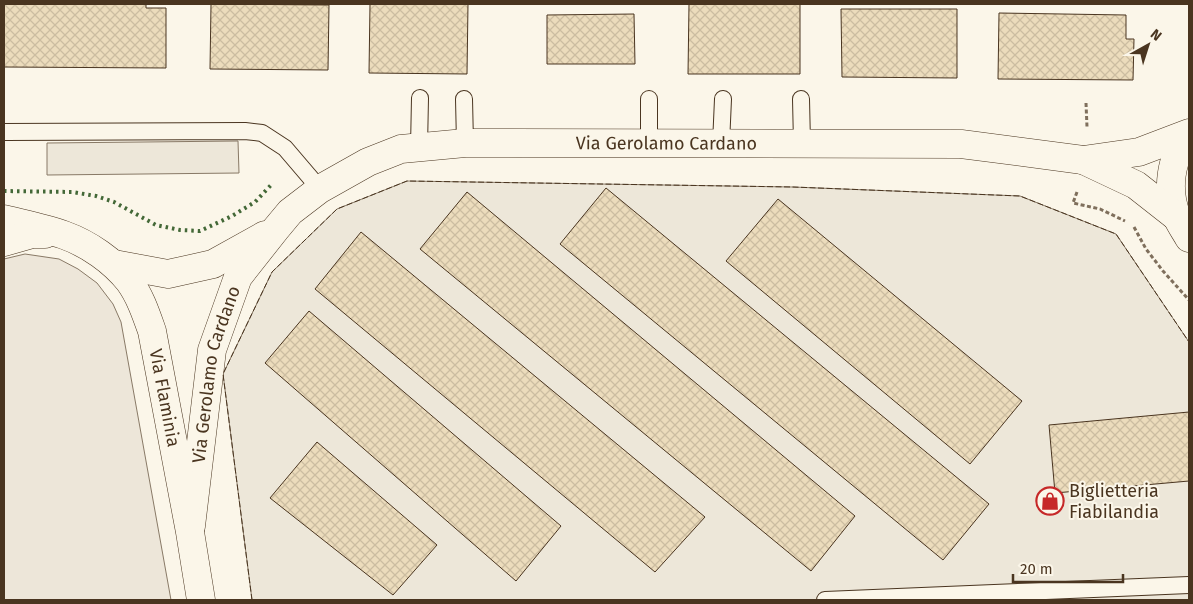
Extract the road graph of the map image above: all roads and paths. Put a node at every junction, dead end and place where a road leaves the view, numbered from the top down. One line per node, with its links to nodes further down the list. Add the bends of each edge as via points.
1 (420, 98): 13 (lane)
2 (464, 99): 9 (lane)
3 (649, 99): 10 (lane)
4 (724, 99): 12 (lane)
5 (802, 99): 11 (lane)
6 (1086, 103): 14 (path)
7 (4, 132): 16 (lane, via 262,133 285,148)
8 (1189, 134): 14 (main road, Via Gerolamo Cardano, via 1139,152); 18 (main road, via 1177,155 1171,175 1171,196)
9 (465, 142): 10 (main road, Via Gerolamo Cardano); 13 (main road, Via Gerolamo Cardano)
10 (649, 143): 12 (main road, Via Gerolamo Cardano)
11 (802, 143): 12 (main road, Via Gerolamo Cardano); 14 (main road, Via Gerolamo Cardano)
12 (721, 144)
13 (419, 147): 16 (main road, Via Gerolamo Cardano, via 401,149 368,162)
14 (1085, 147): 18 (main road, Via Gerolamo Cardano, via 1136,185)
15 (1078, 187): 23 (path, via 1073,202 1100,209 1133,224 1146,249)
16 (320, 189): 19 (main road, Via Gerolamo Cardano, via 290,212)
17 (4, 219): 20 (main road, Via Flaminia)
18 (1183, 228)
19 (275, 230): 22 (main road, Via Gerolamo Cardano, via 213,264 168,274); 24 (main road, Via Gerolamo Cardano, via 238,277 212,350)
20 (64, 235): 21 (main road, Via Flaminia, via 32,234); 22 (main road, Via Flaminia, via 89,246)
21 (4, 242)
22 (114, 264): 24 (main road, Via Flaminia, via 130,282 152,331)
23 (1189, 300)
24 (190, 532): 26 (main road, Via Flaminia)
25 (1189, 585): 27 (lane)
26 (201, 600)
27 (825, 600)

